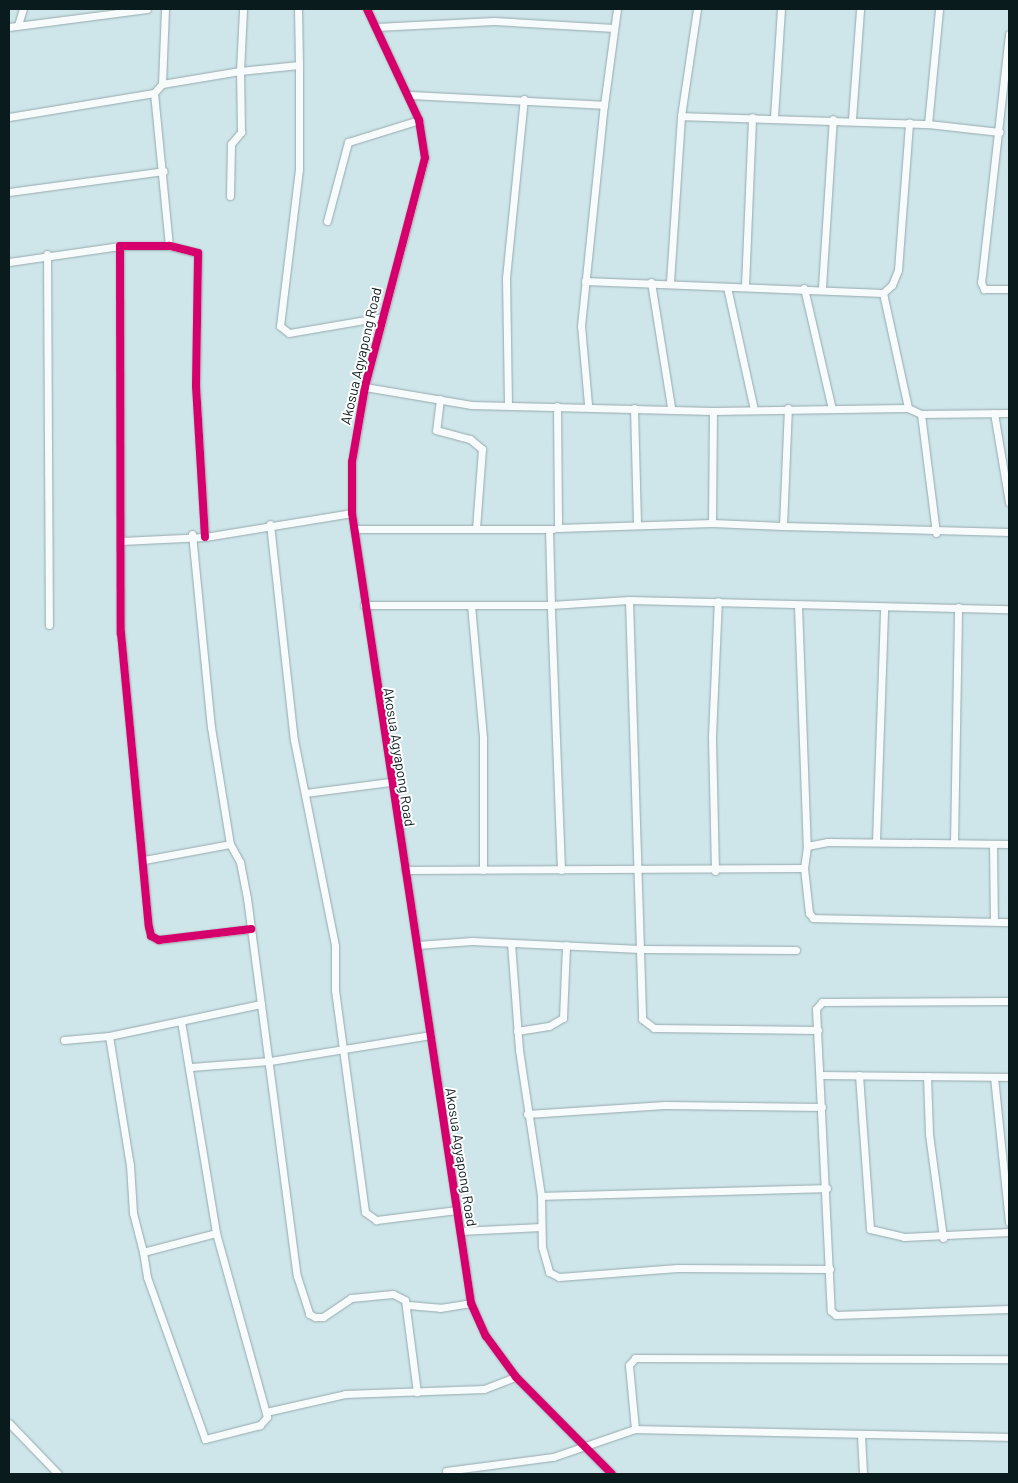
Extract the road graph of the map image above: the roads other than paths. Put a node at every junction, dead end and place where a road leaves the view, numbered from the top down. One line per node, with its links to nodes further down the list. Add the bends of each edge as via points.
1 (23, 9): 12 (street)
2 (146, 9): 12 (street)
3 (165, 9): 19 (street)
4 (243, 9): 18 (street)
5 (298, 9): 17 (street)
6 (367, 9): 13 (street, Akosua Agyapong Road)
7 (617, 9): 15 (street)
8 (697, 9): 25 (street)
9 (781, 9): 27 (street)
10 (860, 9): 29 (street)
11 (939, 9): 32 (street)
12 (18, 25): 14 (street)
13 (376, 26): 15 (street, via 494,21); 21 (street, Akosua Agyapong Road)
14 (9, 27)
15 (614, 28): 23 (street)
16 (1009, 34): 33 (street)
17 (298, 65): 18 (street); 51 (street, via 300,170 280,326 289,333)
18 (240, 71): 19 (street); 36 (street, via 241,132 232,144)
19 (162, 84): 20 (street)
20 (154, 93): 24 (street); 34 (street)
21 (409, 95): 22 (street); 30 (street, Akosua Agyapong Road)
22 (524, 99): 23 (street); 54 (street, via 506,278)
23 (604, 105): 42 (street)
24 (9, 116)
25 (682, 116): 26 (street); 44 (street)
26 (752, 117): 27 (street); 45 (street)
27 (774, 117): 28 (street)
28 (833, 119): 29 (street); 47 (street)
29 (852, 119): 31 (street)
30 (419, 120): 37 (street, via 348,142); 51 (street, Akosua Agyapong Road, via 423,175)
31 (909, 122): 32 (street); 50 (street, via 898,270 892,285)
32 (928, 124): 33 (street)
33 (1000, 132): 49 (street, via 990,181 981,282 984,289)
34 (164, 171): 35 (street); 39 (street)
35 (9, 192)
36 (230, 196)
37 (327, 221)
38 (120, 246): 39 (street); 40 (street); 81 (street)
39 (169, 246): 80 (street, via 198,253 196,386)
40 (47, 254): 41 (street); 91 (street)
41 (9, 262)
42 (585, 281): 43 (street); 55 (street, via 581,326)
43 (651, 282): 44 (street); 57 (street)
44 (670, 282): 46 (street)
45 (745, 286): 46 (street); 48 (street)
46 (727, 287): 63 (street)
47 (822, 287): 48 (street); 50 (street)
48 (804, 288): 61 (street)
49 (1009, 289)
50 (884, 293): 60 (street)
51 (383, 317): 52 (street, Akosua Agyapong Road)
52 (365, 387): 53 (street); 68 (street, Akosua Agyapong Road, via 352,462)
53 (440, 399): 54 (street); 75 (street, via 436,430 470,439 482,449)
54 (508, 404): 56 (street)
55 (588, 404): 56 (street); 58 (street)
56 (557, 406): 73 (street)
57 (671, 407): 58 (street); 62 (street)
58 (634, 408): 71 (street)
59 (788, 408): 61 (street); 63 (street); 72 (street)
60 (908, 408): 61 (street); 66 (street)
61 (832, 409)
62 (713, 410): 63 (street); 69 (street)
63 (754, 410)
64 (994, 413): 65 (street); 66 (street); 67 (street)
65 (1009, 413)
66 (921, 414): 78 (street)
67 (1009, 503)
68 (352, 514): 70 (street); 74 (street, Akosua Agyapong Road)
69 (712, 523): 71 (street); 72 (street)
70 (270, 524): 80 (street); 93 (street, via 286,685)
71 (637, 524): 73 (street)
72 (783, 526): 78 (street)
73 (558, 528): 76 (street)
74 (354, 529): 75 (street); 84 (street, Akosua Agyapong Road)
75 (476, 529): 76 (street)
76 (549, 529): 86 (street)
77 (1009, 532): 78 (street)
78 (936, 533)
79 (192, 534): 80 (street); 81 (street); 96 (street, via 208,708)
80 (206, 537)
81 (120, 541): 100 (street, via 120,633)
82 (628, 600): 83 (street); 86 (street); 102 (street)
83 (718, 601): 87 (street); 106 (street, via 712,736)
84 (364, 605): 85 (street); 92 (street, Akosua Agyapong Road)
85 (470, 605): 86 (street); 104 (street, via 483,738)
86 (551, 605): 105 (street)
87 (798, 606): 88 (street); 99 (street)
88 (884, 607): 89 (street); 94 (street)
89 (958, 607): 90 (street); 95 (street)
90 (1009, 609)
91 (49, 625)
92 (390, 782): 93 (street); 103 (street, Akosua Agyapong Road)
93 (305, 793): 123 (street, via 335,946 335,990)
94 (876, 841): 95 (street); 99 (street)
95 (954, 843): 97 (street)
96 (230, 844): 100 (street); 109 (street, via 242,868)
97 (993, 844): 98 (street); 107 (street)
98 (1009, 844)
99 (806, 846): 101 (street)
100 (144, 860): 109 (street, via 149,927 154,939)
101 (804, 868): 106 (street); 107 (street, via 809,913 813,918)
102 (635, 869): 105 (street); 106 (street); 113 (street)
103 (405, 870): 104 (street); 111 (street, Akosua Agyapong Road)
104 (483, 870): 105 (street)
105 (561, 870)
106 (715, 871)
107 (994, 922): 108 (street)
108 (1009, 922)
109 (251, 929): 116 (street)
110 (511, 943): 111 (street); 112 (street); 119 (street)
111 (417, 945): 120 (street, Akosua Agyapong Road)
112 (566, 945): 113 (street); 119 (street, via 563,1018 549,1026)
113 (640, 949): 114 (street); 118 (street, via 645,1025)
114 (796, 950)
115 (1009, 1001): 118 (street, via 822,1002 816,1009)
116 (261, 1004): 117 (street); 124 (street)
117 (181, 1021): 121 (street); 125 (street)
118 (818, 1030): 126 (street)
119 (517, 1031): 132 (street)
120 (431, 1035): 123 (street); 135 (street, Akosua Agyapong Road)
121 (109, 1036): 122 (street); 142 (street, via 130,1165 133,1213)
122 (64, 1040)
123 (344, 1051): 124 (street); 135 (street, via 365,1212 376,1220)
124 (270, 1061): 125 (street); 145 (street, via 298,1276 309,1314 323,1317 351,1298 387,1294 399,1295)
125 (191, 1067): 140 (street)
126 (821, 1075): 127 (street); 131 (street)
127 (859, 1075): 128 (street); 141 (street, via 870,1229 884,1236)
128 (928, 1076): 129 (street); 141 (street, via 929,1134)
129 (994, 1077): 130 (street); 136 (street)
130 (1009, 1077)
131 (822, 1107): 132 (street, via 665,1106); 133 (street)
132 (527, 1114): 134 (street)
133 (827, 1188): 134 (street); 143 (street)
134 (540, 1196): 137 (street)
135 (457, 1210): 138 (street, Akosua Agyapong Road)
136 (1009, 1222)
137 (541, 1227): 138 (street); 143 (street, via 545,1262 550,1272 559,1276 678,1268)
138 (460, 1231): 144 (street, Akosua Agyapong Road)
139 (1009, 1232): 141 (street)
140 (216, 1233): 142 (street); 150 (street)
141 (943, 1238)
142 (144, 1252): 150 (street, via 147,1277 181,1366 202,1438 260,1425)
143 (830, 1269): 146 (street, via 828,1306 836,1314)
144 (472, 1303): 145 (street, via 440,1308); 148 (street, Akosua Agyapong Road, via 486,1336)
145 (408, 1305): 149 (street, via 409,1354)
146 (1009, 1309)
147 (1009, 1359): 152 (street, via 766,1355 635,1358 629,1365)
148 (516, 1377): 149 (street, via 484,1389); 155 (street, Akosua Agyapong Road)
149 (417, 1392): 150 (street, via 345,1394)
150 (266, 1412)
151 (9, 1423): 157 (street)
152 (635, 1429): 153 (street); 155 (street)
153 (861, 1435): 154 (street); 159 (street)
154 (1009, 1437)
155 (588, 1448): 156 (street); 158 (street, Akosua Agyapong Road)
156 (446, 1471)
157 (58, 1474)
158 (612, 1474)
159 (863, 1474)

